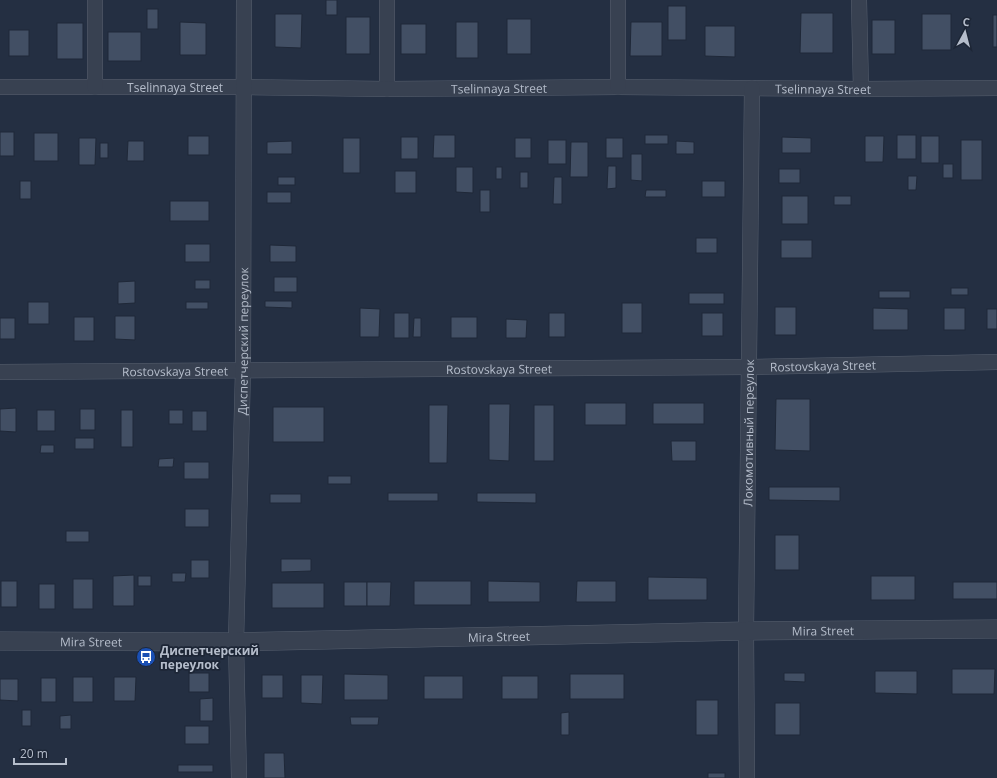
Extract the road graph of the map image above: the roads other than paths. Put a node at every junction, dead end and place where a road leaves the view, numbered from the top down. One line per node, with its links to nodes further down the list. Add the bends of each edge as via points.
1 (95, 0): 6 (street)
2 (244, 0): 7 (street, Диспетчерский переулок)
3 (387, 0): 12 (street)
4 (618, 0): 8 (street)
5 (859, 0): 13 (street)
6 (95, 87): 7 (street, Tselinnaya Street); 9 (street, Tselinnaya Street)
7 (244, 87): 12 (street, Tselinnaya Street); 16 (street, Диспетчерский переулок)
8 (618, 87): 10 (street, Tselinnaya Street); 12 (street, Tselinnaya Street)
9 (0, 88)
10 (752, 88): 13 (street, Tselinnaya Street); 15 (street, Локомотивный переулок)
11 (997, 88): 13 (street, Tselinnaya Street)
12 (387, 89)
13 (860, 89)
14 (997, 362): 15 (street, Rostovskaya Street)
15 (749, 367): 16 (street, Rostovskaya Street); 19 (street, Локомотивный переулок)
16 (243, 370): 17 (street, Rostovskaya Street); 21 (street, Диспетчерский переулок)
17 (0, 372)
18 (997, 629): 19 (street, Mira Street)
19 (746, 631): 21 (street, Mira Street); 23 (street, Локомотивный переулок)
20 (0, 641): 21 (street, Mira Street)
21 (236, 642): 22 (street, Диспетчерский переулок)
22 (239, 778)
23 (747, 778)

